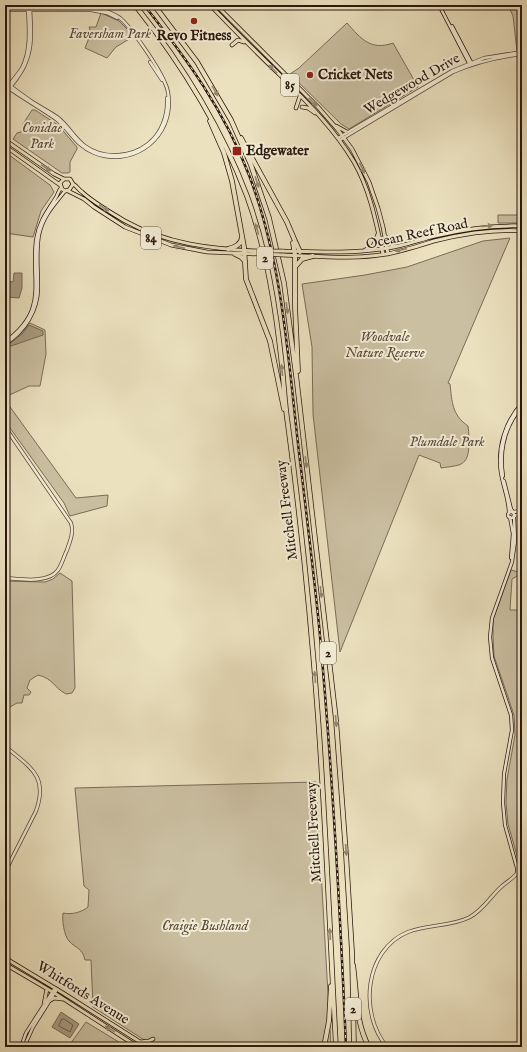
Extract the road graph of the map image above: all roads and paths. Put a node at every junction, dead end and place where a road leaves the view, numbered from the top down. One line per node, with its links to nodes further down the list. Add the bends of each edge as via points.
1 (136, 5): 16 (highway, Mitchell Freeway / 2, via 181,66)
2 (154, 5): 20 (highway, Mitchell Freeway / 2, one-way to 20, via 198,62)
3 (210, 5): 9 (main road, 85)
4 (216, 5): 21 (main road, 85, one-way to 21)
5 (440, 5): 11 (street)
6 (5, 9): 7 (street)
7 (29, 9): 12 (street, via 31,37 28,56 23,69); 12 (street, via 95,8 120,18 129,27 162,77 169,101 167,118 149,146 133,154 104,156 83,148 56,119)
8 (232, 45): 9 (main road, via 240,40)
9 (249, 45): 15 (main road, 85, one-way to 9)
10 (522, 53): 11 (street, Wedgewood Drive, via 498,55)
11 (470, 64): 22 (street, Wedgewood Drive, via 452,71); 23 (street, Wedgewood Drive)
12 (9, 87): 13 (street); 14 (street)
13 (5, 90)
14 (5, 94)
15 (300, 96): 18 (main road); 19 (main road, 85)
16 (202, 103): 36 (highway, via 228,167); 55 (highway, Mitchell Freeway / 2, one-way to 16, via 273,301 264,252 252,211 235,168)
17 (302, 107): 19 (main road)
18 (296, 108)
19 (318, 115): 24 (main road, 85)
20 (231, 120): 37 (highway); 53 (highway, Mitchell Freeway / 2, one-way to 53, via 251,165 269,218 284,284)
21 (333, 124): 22 (main road); 23 (main road, 85)
22 (347, 132): 23 (street, Wedgewood Drive)
23 (343, 136): 24 (street, Wedgewood Drive); 33 (main road, 85, one-way to 33, via 359,160 369,182)
24 (339, 139): 34 (main road, 85, via 364,184)
25 (5, 140): 27 (main road, 84, one-way to 27)
26 (5, 146): 29 (main road, 84)
27 (64, 179): 28 (main road, 84, via 70,179); 29 (main road)
28 (73, 184): 30 (main road); 40 (main road, Ocean Reef Road / 84, one-way to 40, via 104,208 146,230 190,244)
29 (60, 187): 30 (main road, 84); 52 (street, via 47,209 38,232 36,291 32,308 21,328)
30 (67, 191): 45 (main road, Ocean Reef Road / 84, one-way to 30, via 189,249 147,237 125,227 84,199); 52 (street, via 58,198 46,215 40,230 38,290 34,311 20,331)
31 (502, 226): 32 (main road, Ocean Reef Road / 84); 35 (main road, via 520,228); 38 (main road, Ocean Reef Road / 84, one-way to 31, via 470,229)
32 (522, 226)
33 (383, 227): 38 (main road, via 388,242); 39 (main road, 85)
34 (378, 228): 41 (main road, 85); 44 (main road, via 375,243)
35 (522, 231): 48 (main road, Ocean Reef Road / 84, one-way to 48, via 465,234)
36 (242, 233): 40 (highway, via 240,243); 42 (highway)
37 (292, 234): 43 (highway); 46 (highway)
38 (395, 247): 39 (main road, Ocean Reef Road / 84)
39 (387, 248): 41 (main road, Ocean Reef Road / 84); 48 (main road, 85)
40 (228, 249): 42 (main road, Ocean Reef Road / 84)
41 (382, 249): 44 (main road, Ocean Reef Road / 84); 47 (main road, 85)
42 (245, 252): 45 (main road, Ocean Reef Road / 84); 46 (main road, Ocean Reef Road / 84, bridge); 50 (highway)
43 (300, 252): 44 (main road, Ocean Reef Road / 84); 46 (main road, Ocean Reef Road / 84)
44 (360, 252)
45 (235, 254): 50 (highway)
46 (295, 254): 49 (main road, Ocean Reef Road / 84); 51 (highway)
47 (383, 254): 48 (main road, Ocean Reef Road / 84); 49 (main road, Ocean Reef Road / 84)
48 (388, 254)
49 (313, 256): 51 (highway, via 302,259)
50 (245, 262): 55 (highway, via 248,286 271,346)
51 (295, 268): 53 (highway)
52 (5, 343)
53 (297, 383): 68 (highway, Mitchell Freeway / 2, one-way to 68, via 336,720)
54 (522, 404): 57 (street, via 509,425 502,448 503,474); 59 (street, via 509,422 501,445 500,463)
55 (287, 423): 71 (highway, Mitchell Freeway / 2, one-way to 55, via 318,717 307,584)
56 (5, 427): 63 (street, via 71,523 72,530 72,538 59,567 51,577)
57 (513, 512): 58 (street); 59 (street); 60 (street)
58 (522, 512): 60 (street)
59 (509, 513): 61 (street)
60 (514, 516): 61 (street); 62 (street, via 515,546)
61 (510, 517): 62 (street, via 513,542)
62 (511, 564): 66 (street, via 492,618 490,637 492,658 511,714 512,730 504,774 503,803 505,825)
63 (5, 578)
64 (5, 746): 65 (street, via 36,774 41,789 36,811)
65 (5, 872)
66 (519, 874): 67 (street); 87 (street, via 500,887 481,909 469,918 407,932 394,940 383,952 372,974 370,994 375,1027)
67 (522, 879)
68 (352, 952): 85 (highway, Mitchell Freeway / 2); 86 (highway, via 359,1017)
69 (5, 958): 73 (main road, Whitfords Avenue)
70 (5, 964): 72 (main road, Whitfords Avenue)
71 (332, 972): 83 (highway, via 329,1021); 84 (highway, Mitchell Freeway / 2)
72 (47, 988): 74 (main road, Whitfords Avenue); 77 (main road)
73 (56, 988): 74 (street); 79 (main road, Whitfords Avenue)
74 (53, 992): 75 (main road, Whitfords Avenue); 76 (street); 77 (street)
75 (64, 999): 76 (main road, via 54,998); 81 (main road, Whitfords Avenue, one-way to 75)
76 (49, 1001): 80 (street)
77 (44, 1004): 80 (street, via 26,1033)
78 (153, 1039): 79 (main road)
79 (140, 1042): 82 (main road, Whitfords Avenue)
80 (22, 1047)
81 (138, 1047)
82 (148, 1047)
83 (324, 1047)
84 (336, 1047)
85 (354, 1047)
86 (369, 1047)
87 (387, 1047)

